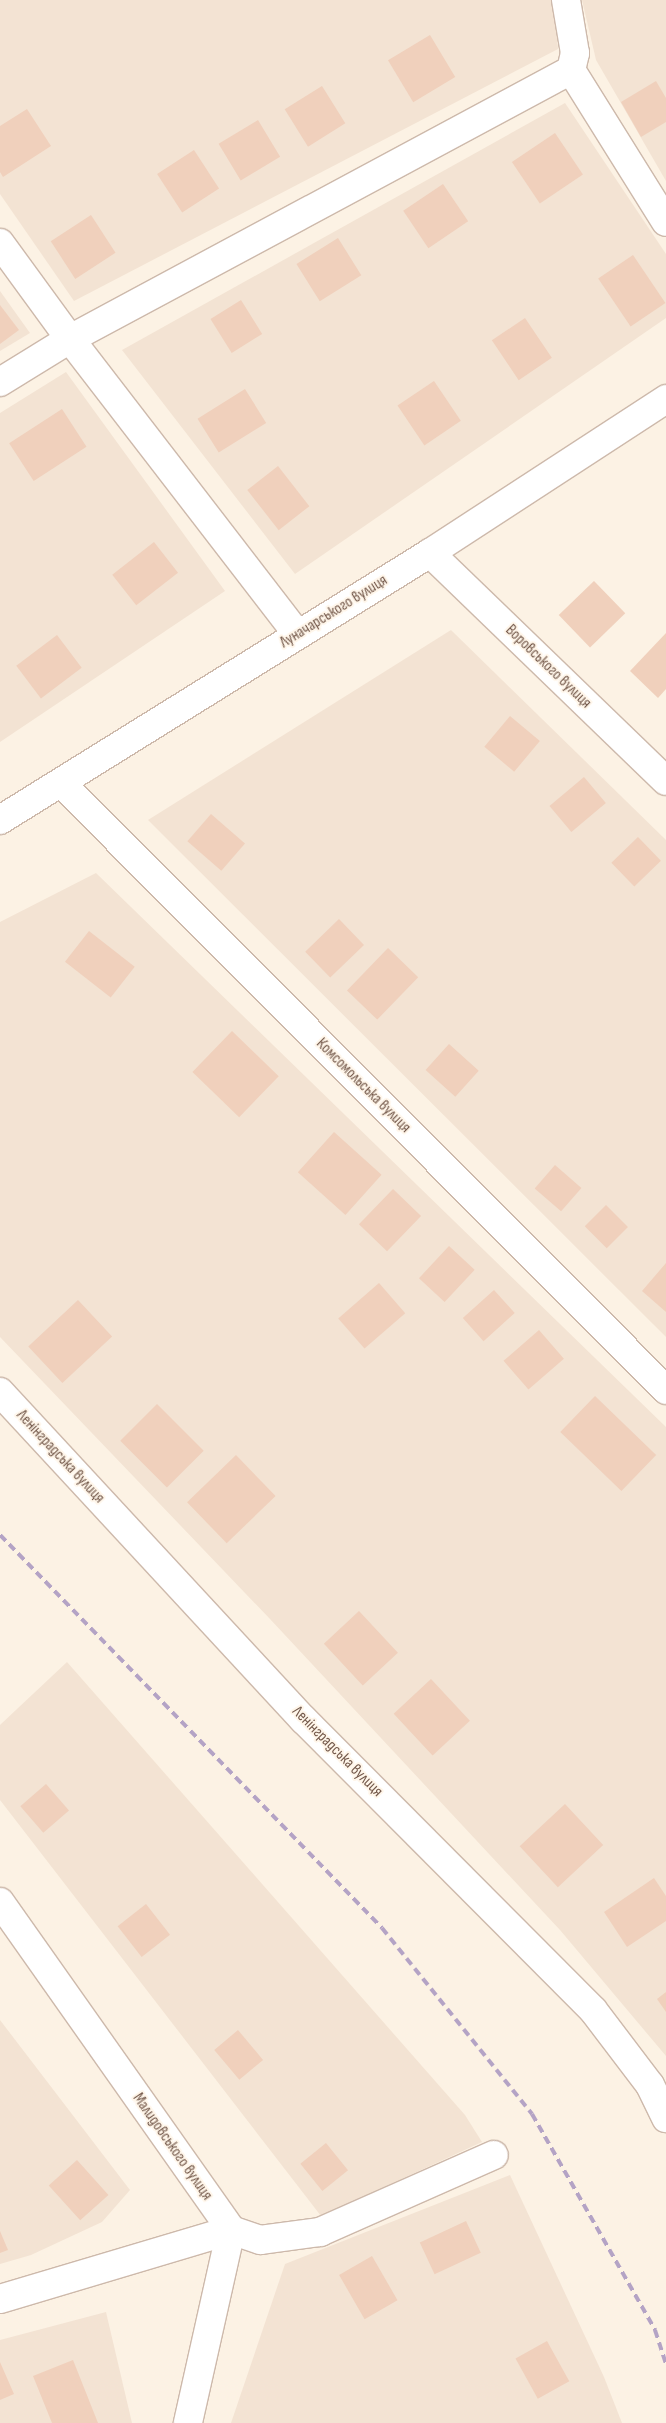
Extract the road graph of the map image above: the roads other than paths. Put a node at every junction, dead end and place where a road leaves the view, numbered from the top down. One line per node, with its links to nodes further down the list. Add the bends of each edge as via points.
1 (566, 0): 2 (street, via 575,53)
2 (571, 70): 3 (street); 5 (street)
3 (666, 222)
4 (0, 243): 5 (street)
5 (70, 339): 6 (street); 9 (street)
6 (0, 382)
7 (666, 399): 8 (street, Луначарського вулиця)
8 (430, 553): 9 (street, Луначарського вулиця); 10 (street, Воровського вулиця)
9 (298, 634): 11 (street, Луначарського вулиця)
10 (666, 781)
11 (61, 783): 12 (street, Луначарського вулиця); 13 (street, Комсомольська вулиця)
12 (0, 820)
13 (666, 1390)
14 (0, 1392): 16 (street, Ленінградська вулиця, via 304,1720 593,2010 650,2084)
15 (0, 1902): 18 (street, Малидовського вулиця)
16 (666, 2118)
17 (494, 2155): 18 (street, via 320,2232 260,2240)
18 (231, 2230): 19 (street); 20 (street)
19 (0, 2299)
20 (188, 2423)

